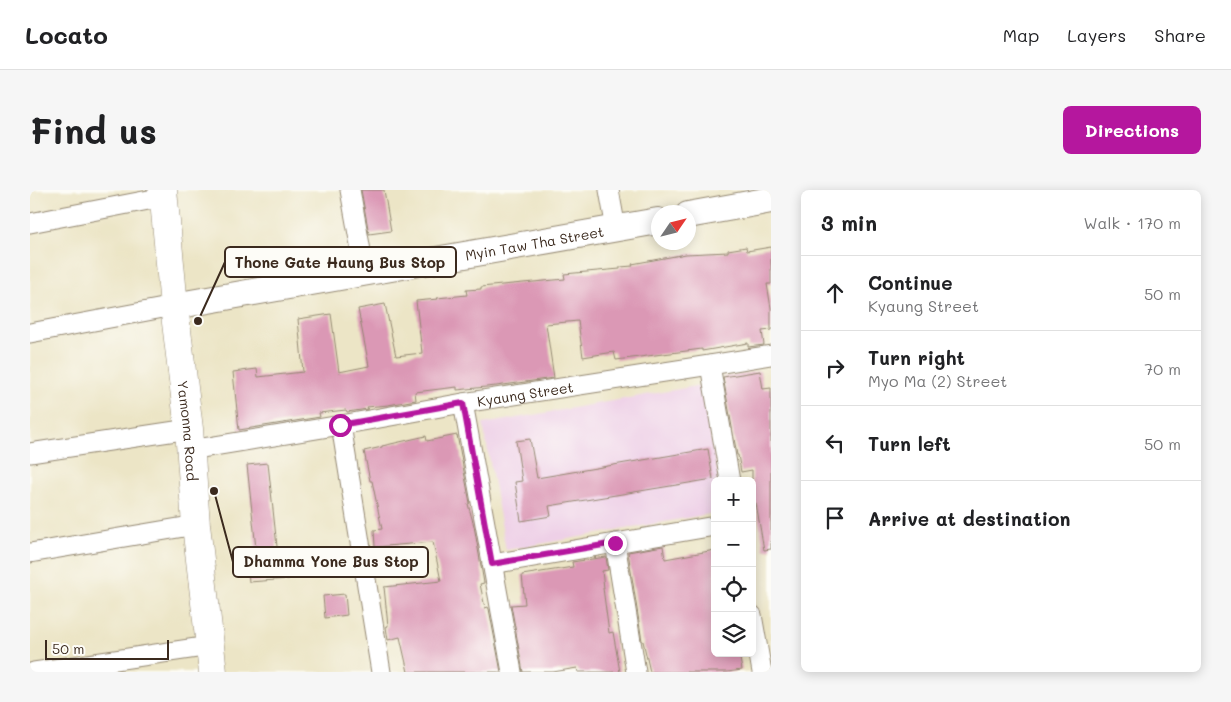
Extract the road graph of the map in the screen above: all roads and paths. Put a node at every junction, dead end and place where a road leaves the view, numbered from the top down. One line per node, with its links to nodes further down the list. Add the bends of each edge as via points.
1 (350, 190): 9 (street)
2 (609, 190): 8 (street)
3 (163, 193): 7 (street); 10 (main road, Yamonna Road)
4 (771, 200): 5 (main road)
5 (696, 214)
6 (651, 222): 8 (main road, Myin Taw Tha Street)
7 (30, 223)
8 (616, 229): 9 (main road, Myin Taw Tha Street)
9 (365, 272): 10 (main road, Myin Taw Tha Street)
10 (174, 306): 11 (street); 16 (main road, Yamonna Road)
11 (30, 333)
12 (771, 355): 13 (street, Kyaung Street)
13 (710, 366): 14 (street, Kyaung Street); 18 (street)
14 (463, 403): 15 (street, Kyaung Street); 23 (street)
15 (340, 425): 16 (street, Kyaung Street); 27 (street)
16 (189, 439): 17 (street, Kyaung Street); 19 (main road, Yamonna Road)
17 (30, 453)
18 (729, 477)
19 (196, 525): 22 (street); 25 (main road, Yamonna Road)
20 (711, 527): 21 (street)
21 (615, 543): 23 (street); 29 (street)
22 (30, 554)
23 (492, 564): 28 (street)
24 (756, 638): 30 (street)
25 (212, 659): 26 (street)
26 (34, 672)
27 (381, 672)
28 (512, 672)
29 (636, 672)
30 (762, 672)

